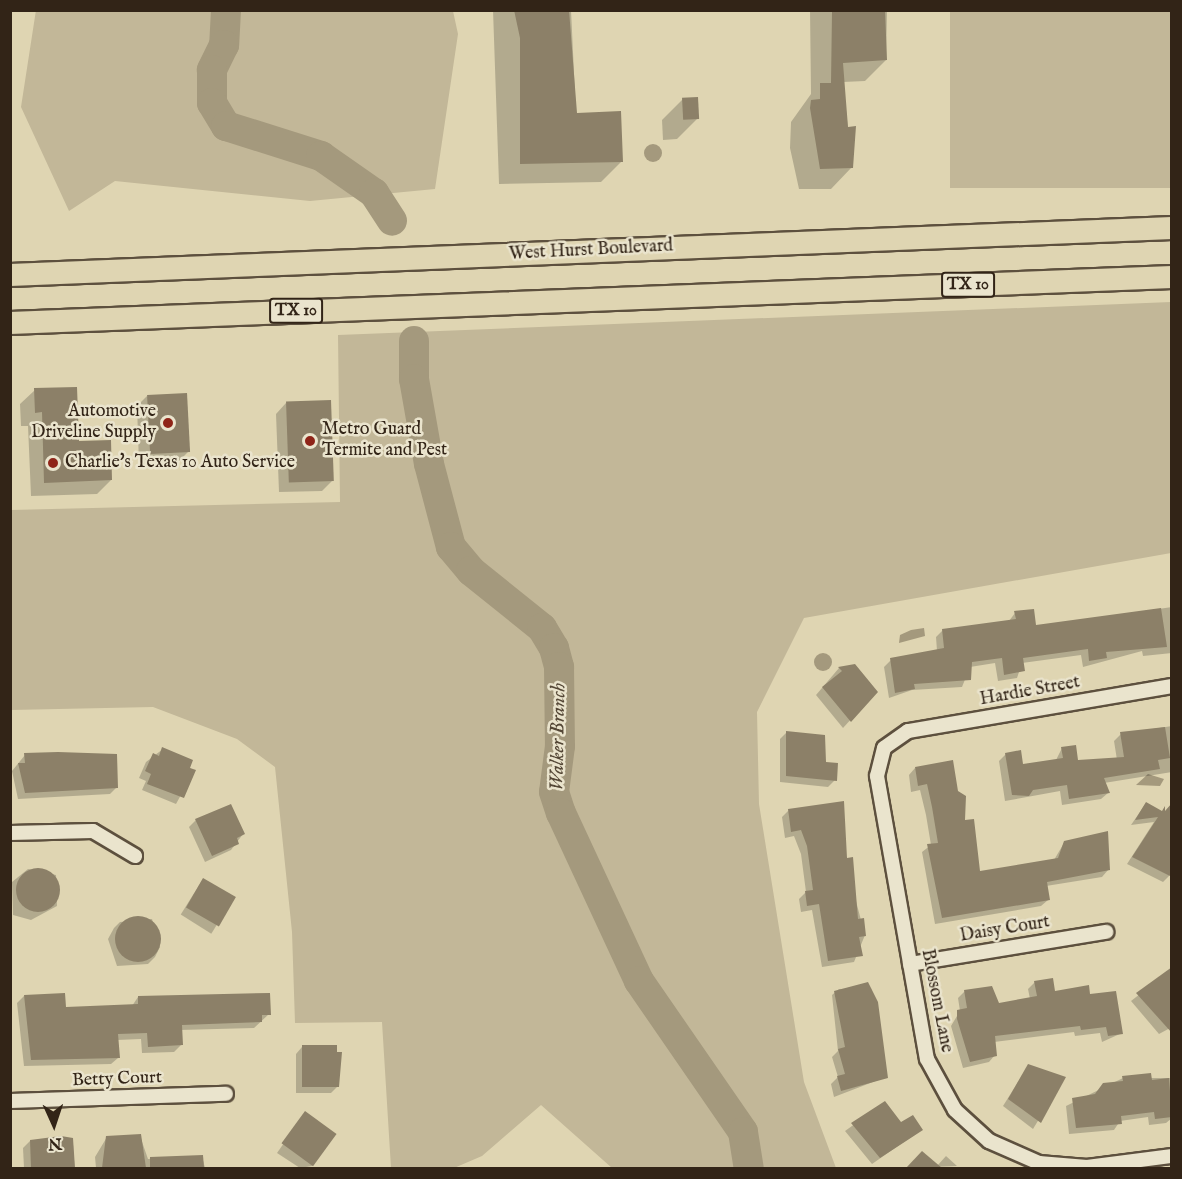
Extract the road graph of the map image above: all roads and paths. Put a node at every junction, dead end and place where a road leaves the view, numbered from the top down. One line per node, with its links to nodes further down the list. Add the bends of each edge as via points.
1 (1172, 228): 2 (main road, West Hurst Boulevard)
2 (10, 275)
3 (1172, 277): 4 (main road, TX 10)
4 (10, 323)
5 (1172, 686): 6 (street, Hardie Street)
6 (895, 738): 10 (street, Blossom Lane, via 884,748 877,776)
7 (10, 833): 8 (street, via 93,831)
8 (135, 856)
9 (1106, 932): 10 (street, Daisy Court)
10 (910, 964): 13 (street, Blossom Lane, via 932,1069 954,1110 989,1141 1039,1163 1063,1167)
11 (226, 1094): 12 (street, Betty Court)
12 (10, 1101)
13 (1172, 1156)

